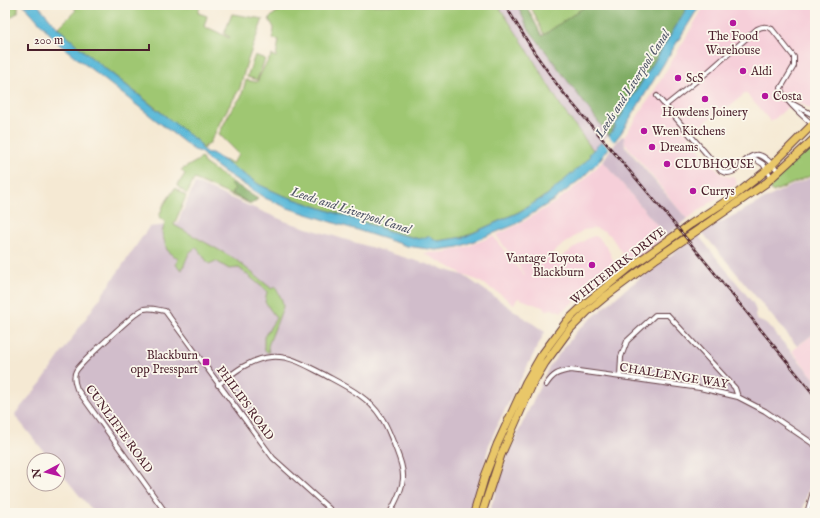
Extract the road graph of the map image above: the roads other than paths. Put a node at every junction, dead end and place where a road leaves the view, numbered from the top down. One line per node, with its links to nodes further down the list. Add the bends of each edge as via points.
1 (657, 96): 3 (street)
2 (791, 103): 3 (street, WHITEBIRK DRIVE, via 781,90 794,66 794,57 772,28 761,26); 4 (street); 5 (street, WHITEBIRK DRIVE)
3 (666, 106): 7 (street, via 721,171 732,172)
4 (815, 116)
5 (814, 124): 8 (highway, WHITEBIRK DRIVE)
6 (815, 138): 9 (highway, WHITEBIRK DRIVE)
7 (745, 162): 8 (street, via 756,159); 8 (street, via 752,156 759,155 764,157)
8 (770, 168): 9 (street); 10 (street); 21 (highway, WHITEBIRK DRIVE, via 628,269 567,321 541,356 526,382 485,476)
9 (779, 172): 10 (highway, WHITEBIRK DRIVE)
10 (772, 178): 22 (highway, WHITEBIRK DRIVE, via 656,258 606,296 570,329 532,385 501,455)
11 (144, 309): 13 (street, PHILIPS ROAD, via 165,311); 18 (street, CUNLIFFE ROAD, via 110,337 76,372 75,381 77,389)
12 (620, 377): 14 (street, CHALLENGE WAY, via 570,370 559,372 551,377); 15 (street, CHALLENGE WAY, via 700,388); 15 (street, via 621,357 627,341 656,315 668,315 735,388)
13 (218, 385): 19 (street, PHILIPS ROAD, via 273,458); 20 (street, via 251,362 280,357 299,362 364,399 383,420 401,463 402,485)
14 (546, 385)
15 (738, 397): 16 (street, CHALLENGE WAY, via 765,411)
16 (815, 445)
17 (815, 485): 23 (street)
18 (166, 513)
19 (334, 513)
20 (390, 513)
21 (474, 513)
22 (482, 513)
23 (807, 513)

